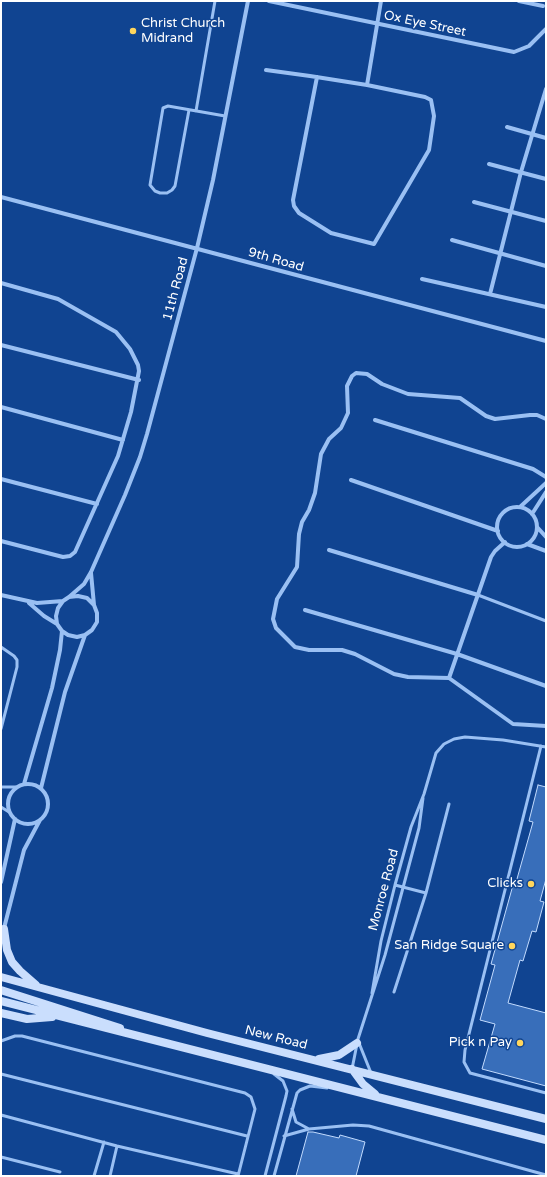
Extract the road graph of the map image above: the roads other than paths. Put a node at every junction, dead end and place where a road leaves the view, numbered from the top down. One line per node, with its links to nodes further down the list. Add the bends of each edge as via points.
1 (215, 1): 14 (lane)
2 (248, 1): 15 (street, 11th Road)
3 (269, 1): 7 (street, Ox Eye Street)
4 (381, 1): 7 (street)
5 (519, 1): 6 (street)
6 (542, 6)
7 (377, 24): 8 (street, Ox Eye Street, via 514,52 529,46); 11 (street)
8 (546, 29)
9 (266, 70): 10 (street)
10 (317, 77): 11 (street); 11 (street, via 293,200 294,206 299,213 331,233 371,245 376,243 425,159 429,150 434,116 431,100 425,97)
11 (367, 85)
12 (546, 92): 17 (street)
13 (189, 110): 13 (lane, via 175,186 167,193 160,194 150,185 163,108 168,106); 14 (lane)
14 (196, 111): 15 (lane)
15 (225, 116): 27 (street, 11th Road)
16 (507, 127): 17 (street)
17 (534, 135): 18 (street); 20 (street)
18 (546, 138)
19 (489, 164): 20 (street)
20 (521, 172): 21 (street); 24 (street)
21 (546, 179)
22 (1, 197): 27 (street, 9th Road)
23 (474, 202): 24 (street)
24 (512, 212): 25 (street); 28 (street)
25 (546, 221)
26 (452, 240): 28 (street)
27 (197, 248): 34 (street, 9th Road); 57 (street, 11th Road, via 140,457)
28 (501, 253): 29 (street); 32 (street)
29 (546, 266)
30 (422, 279): 32 (street)
31 (1, 283): 36 (street, via 58,298 116,332 126,343 138,365)
32 (490, 294): 33 (street)
33 (546, 307)
34 (546, 341)
35 (1, 345): 36 (street)
36 (139, 380): 40 (street)
37 (1, 407): 40 (street)
38 (546, 419): 71 (street, via 530,414 495,419 477,411 460,398 408,394 382,384 367,374 356,374 347,386 346,419 341,428 329,439 321,454 315,493 299,534 297,568 283,588 274,610 276,628 290,643 301,649 342,650 394,674)
39 (375, 420): 41 (street, via 533,468)
40 (123, 440): 46 (street)
41 (546, 477)
42 (1, 479): 46 (street)
43 (351, 480): 50 (street)
44 (546, 483): 47 (street)
45 (546, 492): 48 (street)
46 (97, 504): 52 (street, via 78,546 70,556)
47 (520, 507): 48 (street); 50 (street, via 510,509 501,515 497,525)
48 (532, 514): 49 (street)
49 (537, 527): 51 (street); 54 (street, via 534,537)
50 (498, 531): 53 (street)
51 (546, 537)
52 (1, 541)
53 (505, 542): 54 (street, via 515,546); 59 (street, via 493,553)
54 (526, 544): 56 (street)
55 (329, 550): 59 (street)
56 (546, 551)
57 (91, 572): 60 (street, 11th Road, via 84,584); 63 (street, 11th Road)
58 (1, 595): 62 (street)
59 (478, 595): 65 (lane); 70 (street)
60 (69, 597): 61 (street); 63 (street, via 87,598)
61 (62, 601): 62 (street); 66 (street, via 57,612)
62 (29, 602): 66 (street)
63 (94, 605): 68 (street, via 97,622)
64 (305, 610): 70 (street)
65 (546, 621)
66 (57, 624): 67 (street)
67 (62, 631): 68 (street, via 73,636); 79 (street, via 52,688)
68 (85, 635): 82 (street, via 65,692)
69 (1, 647): 74 (lane, via 17,660)
70 (457, 654): 71 (street); 72 (street)
71 (449, 678): 75 (street, via 513,724)
72 (546, 686)
73 (1, 711): 74 (lane)
74 (6, 713): 76 (lane)
75 (546, 726)
76 (1, 729)
77 (541, 746): 78 (lane); 83 (lane, Monroe Road, via 478,738 454,739 444,744 436,753); 112 (lane, via 464,1062 470,1073)
78 (546, 747)
79 (24, 784): 81 (street); 82 (street, via 33,784)
80 (1, 787): 81 (lane)
81 (16, 787): 86 (street, via 7,803)
82 (41, 788): 88 (street, via 47,795 49,804)
83 (424, 794): 90 (lane, Monroe Road, via 411,828); 91 (lane, Monroe Road, via 419,828)
84 (449, 804): 92 (lane)
85 (1, 807): 86 (lane)
86 (9, 812): 87 (street)
87 (15, 819): 88 (street, via 27,824); 89 (street)
88 (40, 820): 93 (street, via 24,850)
89 (1, 882)
90 (395, 885): 91 (lane); 99 (lane, Monroe Road, via 379,949)
91 (404, 888): 92 (lane); 99 (lane, Monroe Road)
92 (426, 893): 98 (lane)
93 (4, 929): 94 (street); 96 (main road, via 7,950 12,962)
94 (1, 940)
95 (1, 976): 96 (main road, New Road)
96 (39, 987): 106 (main road, New Road)
97 (1, 990): 103 (main road, via 110,1024)
98 (394, 992)
99 (372, 993): 105 (lane, Monroe Road)
100 (1, 1001): 102 (main road)
101 (1, 1013): 102 (main road, via 27,1019)
102 (59, 1017): 103 (main road)
103 (151, 1040): 107 (main road)
104 (1, 1041): 118 (lane, via 22,1036 244,1093 251,1097 255,1109)
105 (358, 1041): 106 (main road, via 339,1055); 108 (lane, Monroe Road); 109 (lane)
106 (314, 1060): 108 (main road, New Road)
107 (243, 1062): 111 (main road); 129 (lane, via 279,1077 287,1090)
108 (352, 1069): 109 (main road, New Road); 113 (main road, via 362,1084)
109 (371, 1073): 116 (main road, New Road)
110 (1, 1074): 118 (lane)
111 (350, 1089): 113 (main road); 114 (lane, via 310,1086 297,1094)
112 (546, 1093)
113 (377, 1096): 120 (main road)
114 (292, 1108): 117 (lane, via 296,1122); 119 (lane)
115 (1, 1116): 121 (lane)
116 (546, 1119)
117 (309, 1129): 119 (lane); 126 (lane, via 369,1126)
118 (247, 1136): 125 (lane)
119 (284, 1136): 130 (lane)
120 (546, 1140)
121 (104, 1142): 122 (lane); 127 (lane)
122 (117, 1146): 125 (lane); 128 (lane)
123 (1, 1156): 124 (lane)
124 (60, 1172)
125 (238, 1175)
126 (546, 1175)
127 (94, 1176)
128 (110, 1176)
129 (265, 1176)
130 (274, 1176)

